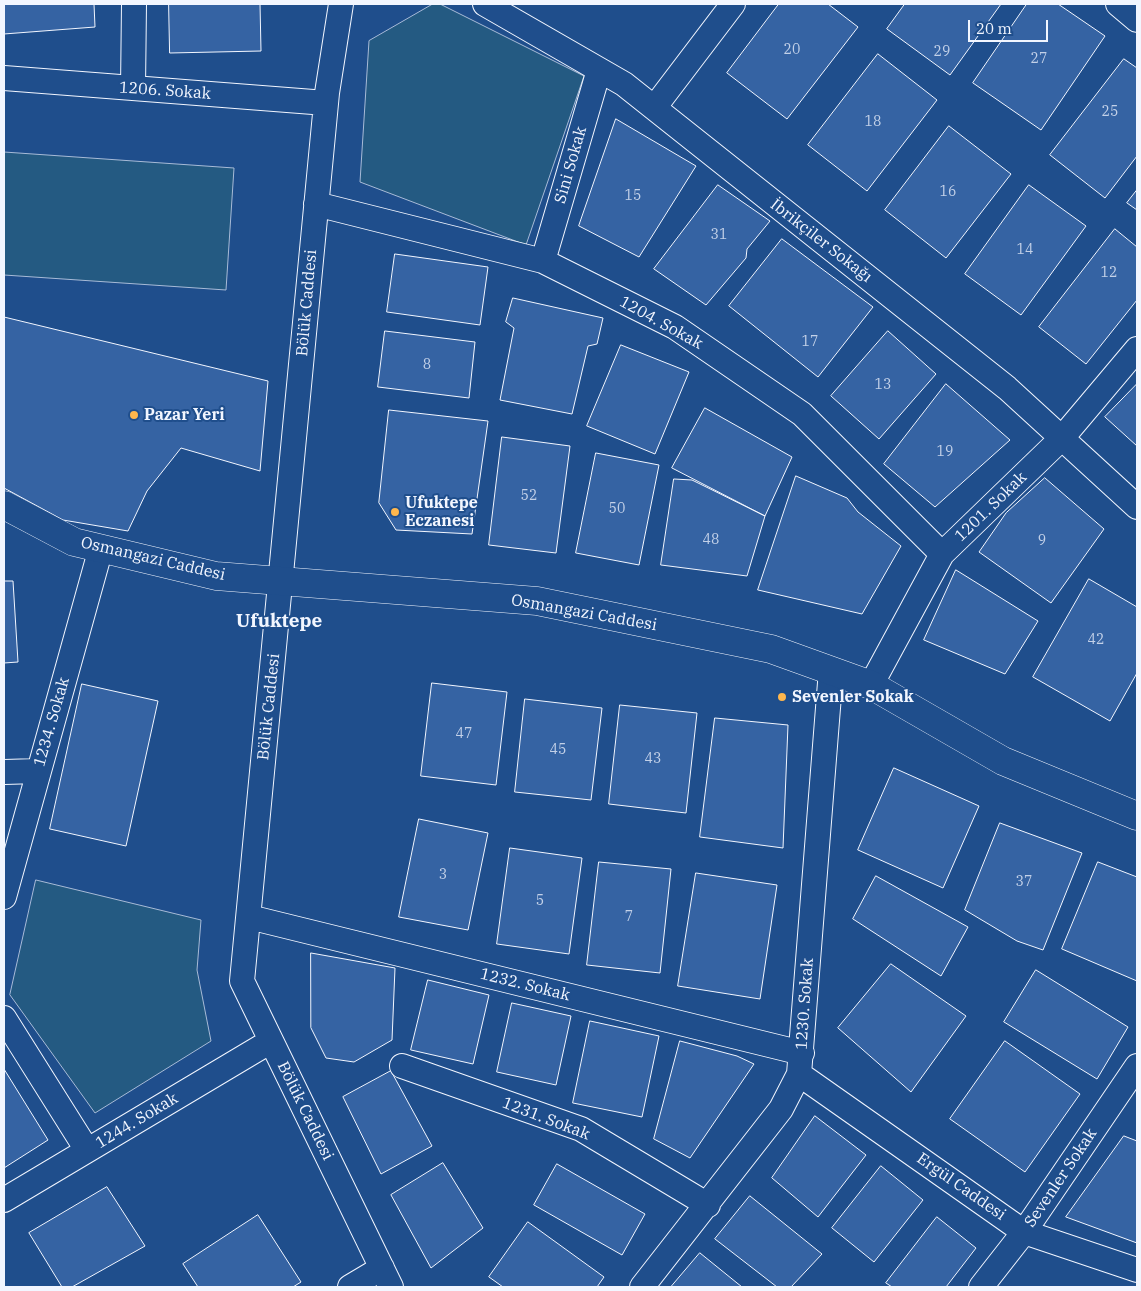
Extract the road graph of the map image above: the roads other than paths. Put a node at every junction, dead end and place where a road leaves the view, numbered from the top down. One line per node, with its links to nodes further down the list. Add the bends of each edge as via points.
1 (134, 4): 9 (street)
2 (341, 4): 10 (street, Bölük Caddesi)
3 (484, 4): 7 (street, İbrikçiler Sokağı)
4 (733, 4): 11 (street)
5 (1118, 4): 6 (street)
6 (1137, 20)
7 (599, 70): 11 (street, İbrikçiler Sokağı, via 624,84); 13 (street, Sini Sokak)
8 (4, 78): 9 (street, 1206. Sokak)
9 (133, 88): 10 (street, 1206. Sokak)
10 (326, 103): 12 (street, Bölük Caddesi)
11 (654, 108): 15 (street, İbrikçiler Sokağı, via 1007,388)
12 (316, 204): 13 (street, 1204. Sokak); 20 (street, Bölük Caddesi)
13 (543, 261): 19 (street, 1204. Sokak, via 675,327 802,414)
14 (1137, 349): 15 (street, 1201. Sokak)
15 (1062, 438): 17 (street, İbrikçiler Sokağı); 19 (street, 1201. Sokak)
16 (4, 505): 18 (main road, Osmangazi Caddesi, via 74,542)
17 (1137, 507)
18 (100, 548): 20 (main road, Osmangazi Caddesi, via 216,576); 23 (street, 1234. Sokak)
19 (942, 554): 22 (street, 1201. Sokak)
20 (281, 581): 21 (main road, Osmangazi Caddesi, via 537,601 771,648); 27 (street, Bölük Caddesi)
21 (830, 670): 22 (main road, Osmangazi Caddesi); 30 (street, 1230. Sokak)
22 (871, 685): 25 (main road, Osmangazi Caddesi, via 1003,761)
23 (38, 771): 24 (street); 26 (street, 1234. Sokak)
24 (4, 772)
25 (1137, 816)
26 (4, 897)
27 (249, 917): 29 (street, Bölük Caddesi, via 242,981); 30 (street, 1232. Sokak)
28 (4, 1018): 33 (street)
29 (271, 1041): 33 (street, 1244. Sokak); 38 (street, Bölük Caddesi)
30 (801, 1063): 35 (street, 1230. Sokak, via 781,1109); 36 (street, Ergül Caddesi)
31 (402, 1066): 35 (street, 1231. Sokak, via 581,1129)
32 (1137, 1066): 36 (street, Sevenler Sokak)
33 (87, 1150): 34 (street, 1244. Sokak)
34 (4, 1200)
35 (708, 1205): 40 (street, 1230. Sokak)
36 (1024, 1232): 37 (street, Ergül Caddesi); 41 (street, Sevenler Sokak)
37 (1137, 1270)
38 (386, 1278): 39 (street)
39 (350, 1287)
40 (642, 1287)
41 (981, 1287)

